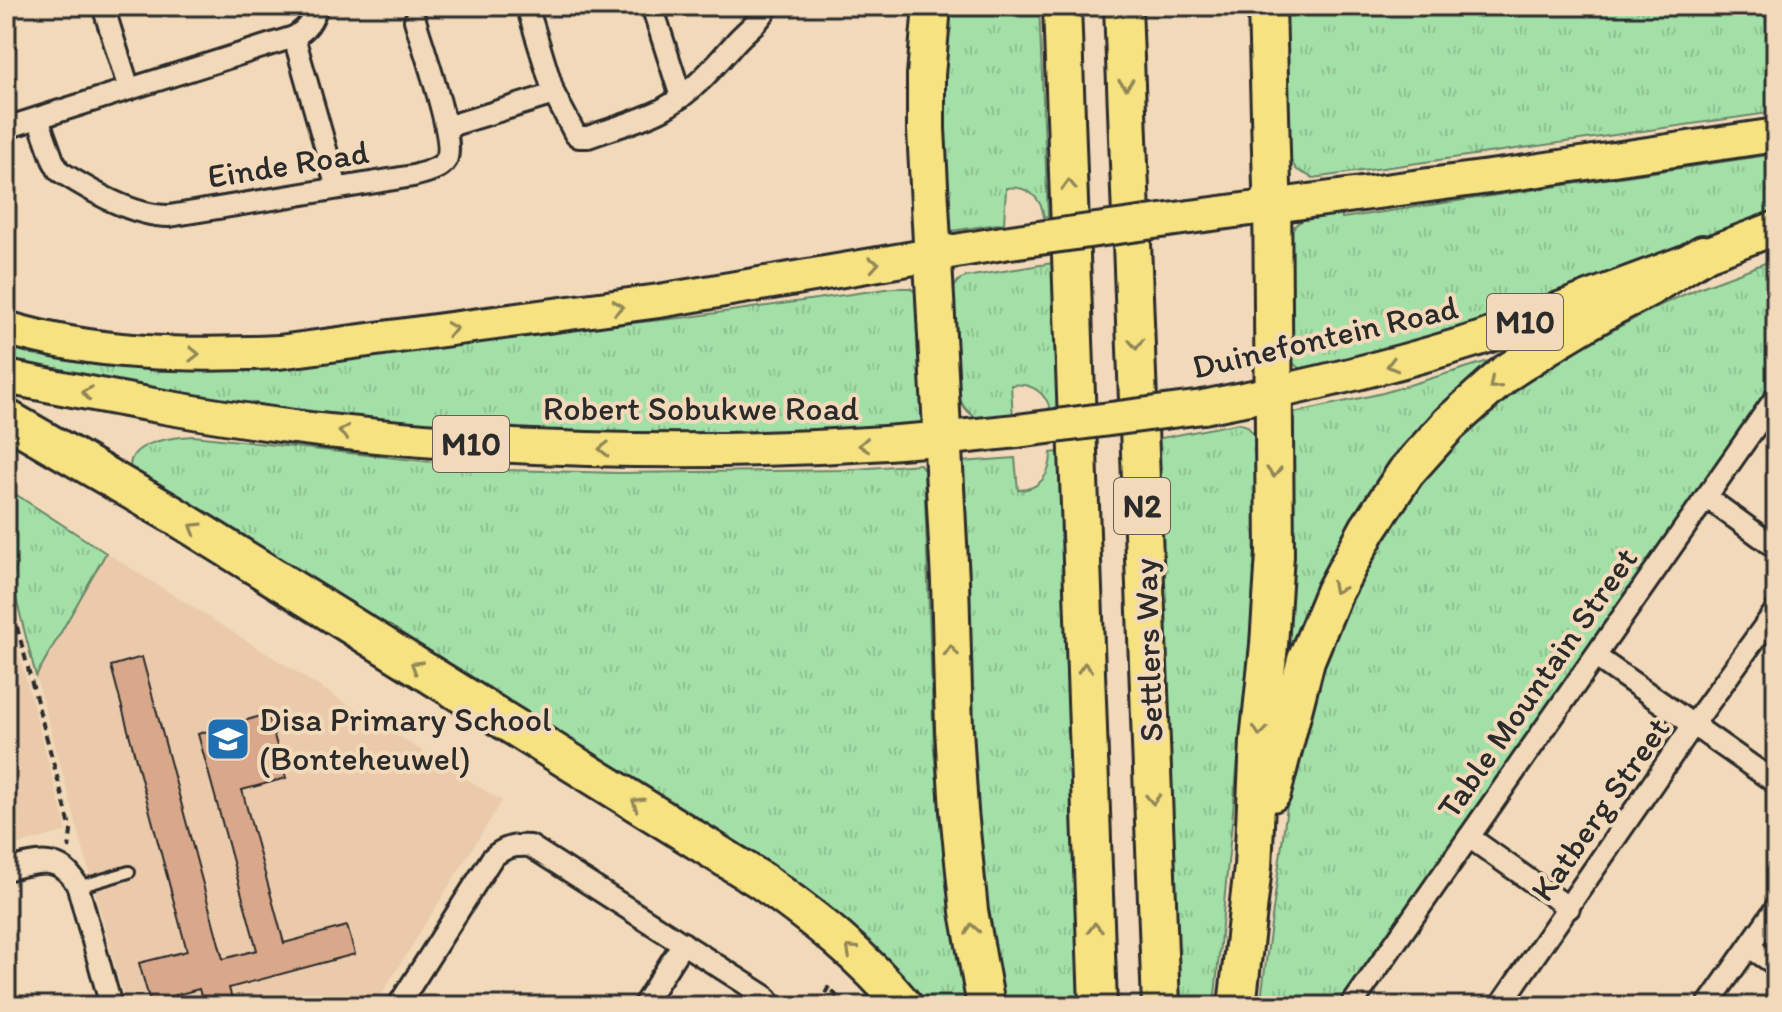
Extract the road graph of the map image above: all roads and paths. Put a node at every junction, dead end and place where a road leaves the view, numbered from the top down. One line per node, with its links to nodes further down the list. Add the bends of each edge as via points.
1 (103, 6): 12 (street)
2 (317, 6): 11 (street, via 305,30)
3 (527, 6): 13 (street)
4 (652, 6): 14 (street)
5 (768, 6): 14 (street)
6 (932, 6): 23 (highway, via 926,129)
7 (1062, 6): 57 (highway, Settlers Way / N2, one-way to 7)
8 (1123, 6): 58 (highway, Settlers Way / N2, one-way to 58)
9 (1267, 6): 20 (highway)
10 (415, 20): 16 (street)
11 (294, 37): 12 (street); 19 (street)
12 (129, 89): 15 (street)
13 (554, 94): 14 (street, via 579,137 660,111); 16 (street)
14 (681, 97)
15 (38, 118): 17 (street); 19 (street, Einde Road, via 59,171 153,216)
16 (446, 127): 19 (street, Einde Road, via 449,146 446,160 438,166 413,176)
17 (6, 128)
18 (1776, 135): 20 (main road)
19 (337, 188)
20 (1271, 207): 23 (main road, bridge); 26 (highway)
21 (1776, 228): 22 (main road, Duinefontein Road / M10)
22 (1703, 254): 26 (main road, Duinefontein Road / M10, one-way to 26, via 1468,342); 40 (highway, one-way to 40, via 1506,373 1406,472 1334,592 1306,660)
23 (934, 255): 24 (main road, one-way to 23, via 116,350 279,352 659,301); 30 (highway)
24 (6, 328)
25 (6, 377): 30 (main road, Robert Sobukwe Road / M10, one-way to 25, via 758,449 480,445 237,418)
26 (1274, 394): 29 (main road, Duinefontein Road / M10, bridge); 40 (highway, one-way to 40, via 1275,555)
27 (1776, 397): 31 (street, Table Mountain Street)
28 (6, 418): 55 (highway, one-way to 28, via 839,939 762,881 172,514)
29 (1017, 431): 30 (main road, Robert Sobukwe Road / M10)
30 (941, 439): 56 (highway, one-way to 30, via 959,811)
31 (1706, 497): 32 (street); 35 (street, Table Mountain Street)
32 (1776, 548)
33 (6, 586): 39 (path, via 69,821)
34 (1776, 610): 36 (street)
35 (1596, 657): 36 (street); 38 (street, Table Mountain Street)
36 (1693, 725): 37 (street, Katberg Street); 44 (street, Katberg Street)
37 (1776, 783)
38 (1469, 837): 44 (street); 60 (street, Table Mountain Street)
39 (69, 851)
40 (1253, 867): 59 (highway)
41 (6, 870): 43 (street, via 52,863 68,872)
42 (129, 872): 43 (lane)
43 (78, 887): 49 (street)
44 (1569, 908): 61 (street, Katberg Street)
45 (1776, 908): 47 (street)
46 (683, 943): 50 (street, via 530,846 510,846 486,866); 51 (street); 52 (street, via 765,996)
47 (1749, 947): 48 (street); 62 (street)
48 (1776, 965)
49 (111, 1006)
50 (398, 1006)
51 (643, 1006)
52 (772, 1006)
53 (819, 1006): 54 (path, via 829,986)
54 (844, 1006)
55 (904, 1006)
56 (986, 1006)
57 (1098, 1006)
58 (1161, 1006)
59 (1237, 1006)
60 (1351, 1006)
61 (1500, 1006)
62 (1707, 1006)

